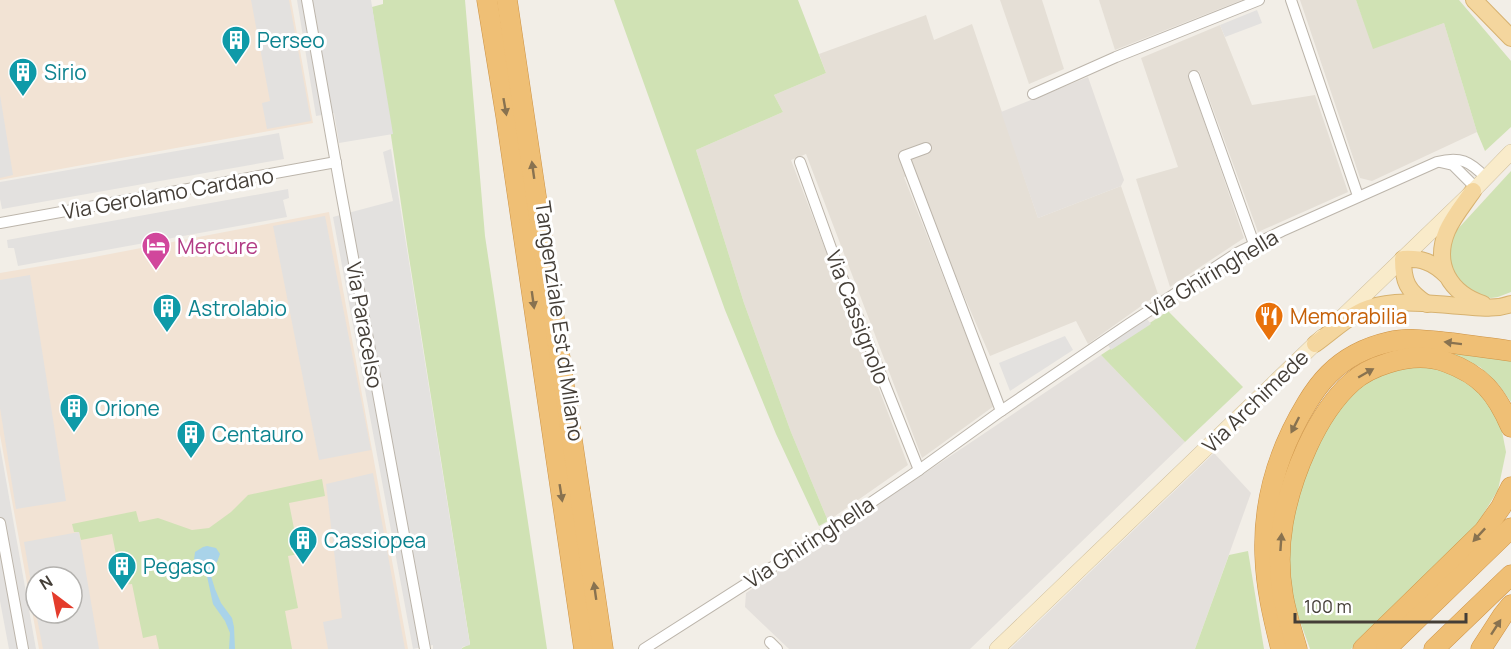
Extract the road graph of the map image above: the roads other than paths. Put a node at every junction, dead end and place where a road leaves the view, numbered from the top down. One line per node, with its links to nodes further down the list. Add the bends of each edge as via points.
1 (307, 0): 16 (street, Via Paracelso)
2 (480, 0): 11 (highway)
3 (487, 0): 11 (highway, Tangenziale Est di Milano)
4 (507, 0): 10 (highway, Tangenziale Est di Milano)
5 (516, 0): 10 (highway)
6 (1259, 0): 13 (street)
7 (1291, 0): 19 (street)
8 (1474, 0): 9 (main road)
9 (1511, 38)
10 (514, 44): 39 (highway, Tangenziale Est di Milano, one-way to 10)
11 (494, 50): 38 (highway, Tangenziale Est di Milano, one-way to 38)
12 (1194, 76): 21 (street)
13 (1033, 94)
14 (926, 148): 28 (street, via 904,156)
15 (1511, 152): 18 (street, Via Archimede)
16 (336, 162): 20 (street, Via Gerolamo Cardano); 37 (street, Via Paracelso)
17 (800, 162): 30 (street, Via Cassignolo)
18 (1478, 186): 19 (street, Via Ghiringhella, via 1470,164 1452,159); 22 (street, Via Archimede); 23 (main road, via 1446,234 1442,254)
19 (1358, 196): 21 (street, Via Ghiringhella)
20 (0, 223)
21 (1254, 244): 28 (street, Via Ghiringhella)
22 (1403, 259): 23 (main road, via 1426,260); 24 (main road, via 1405,281 1416,297); 26 (street, Via Archimede)
23 (1446, 275): 25 (main road, via 1468,297)
24 (1427, 303): 25 (main road); 26 (main road, via 1394,302 1368,308)
25 (1503, 306)
26 (1315, 344): 41 (street, Via Archimede)
27 (1511, 351): 42 (highway, one-way to 42, via 1398,340 1358,353 1321,382 1288,437 1269,505 1265,542 1267,588)
28 (1001, 411): 30 (street, Via Ghiringhella)
29 (1511, 427): 43 (highway, one-way to 29, via 1283,596 1283,522 1314,432 1344,390 1355,379 1380,366 1414,357 1430,358 1472,374 1497,399)
30 (918, 470): 40 (street, Via Ghiringhella)
31 (1511, 487): 44 (highway, one-way to 44, via 1484,531)
32 (0, 522): 36 (street)
33 (1511, 528): 45 (highway)
34 (1511, 575): 46 (highway)
35 (1511, 605): 47 (highway, one-way to 35)
36 (23, 649)
37 (424, 649)
38 (584, 649)
39 (603, 649)
40 (644, 649)
41 (997, 649)
42 (1281, 649)
43 (1297, 649)
44 (1363, 649)
45 (1386, 649)
46 (1434, 649)
47 (1482, 649)

